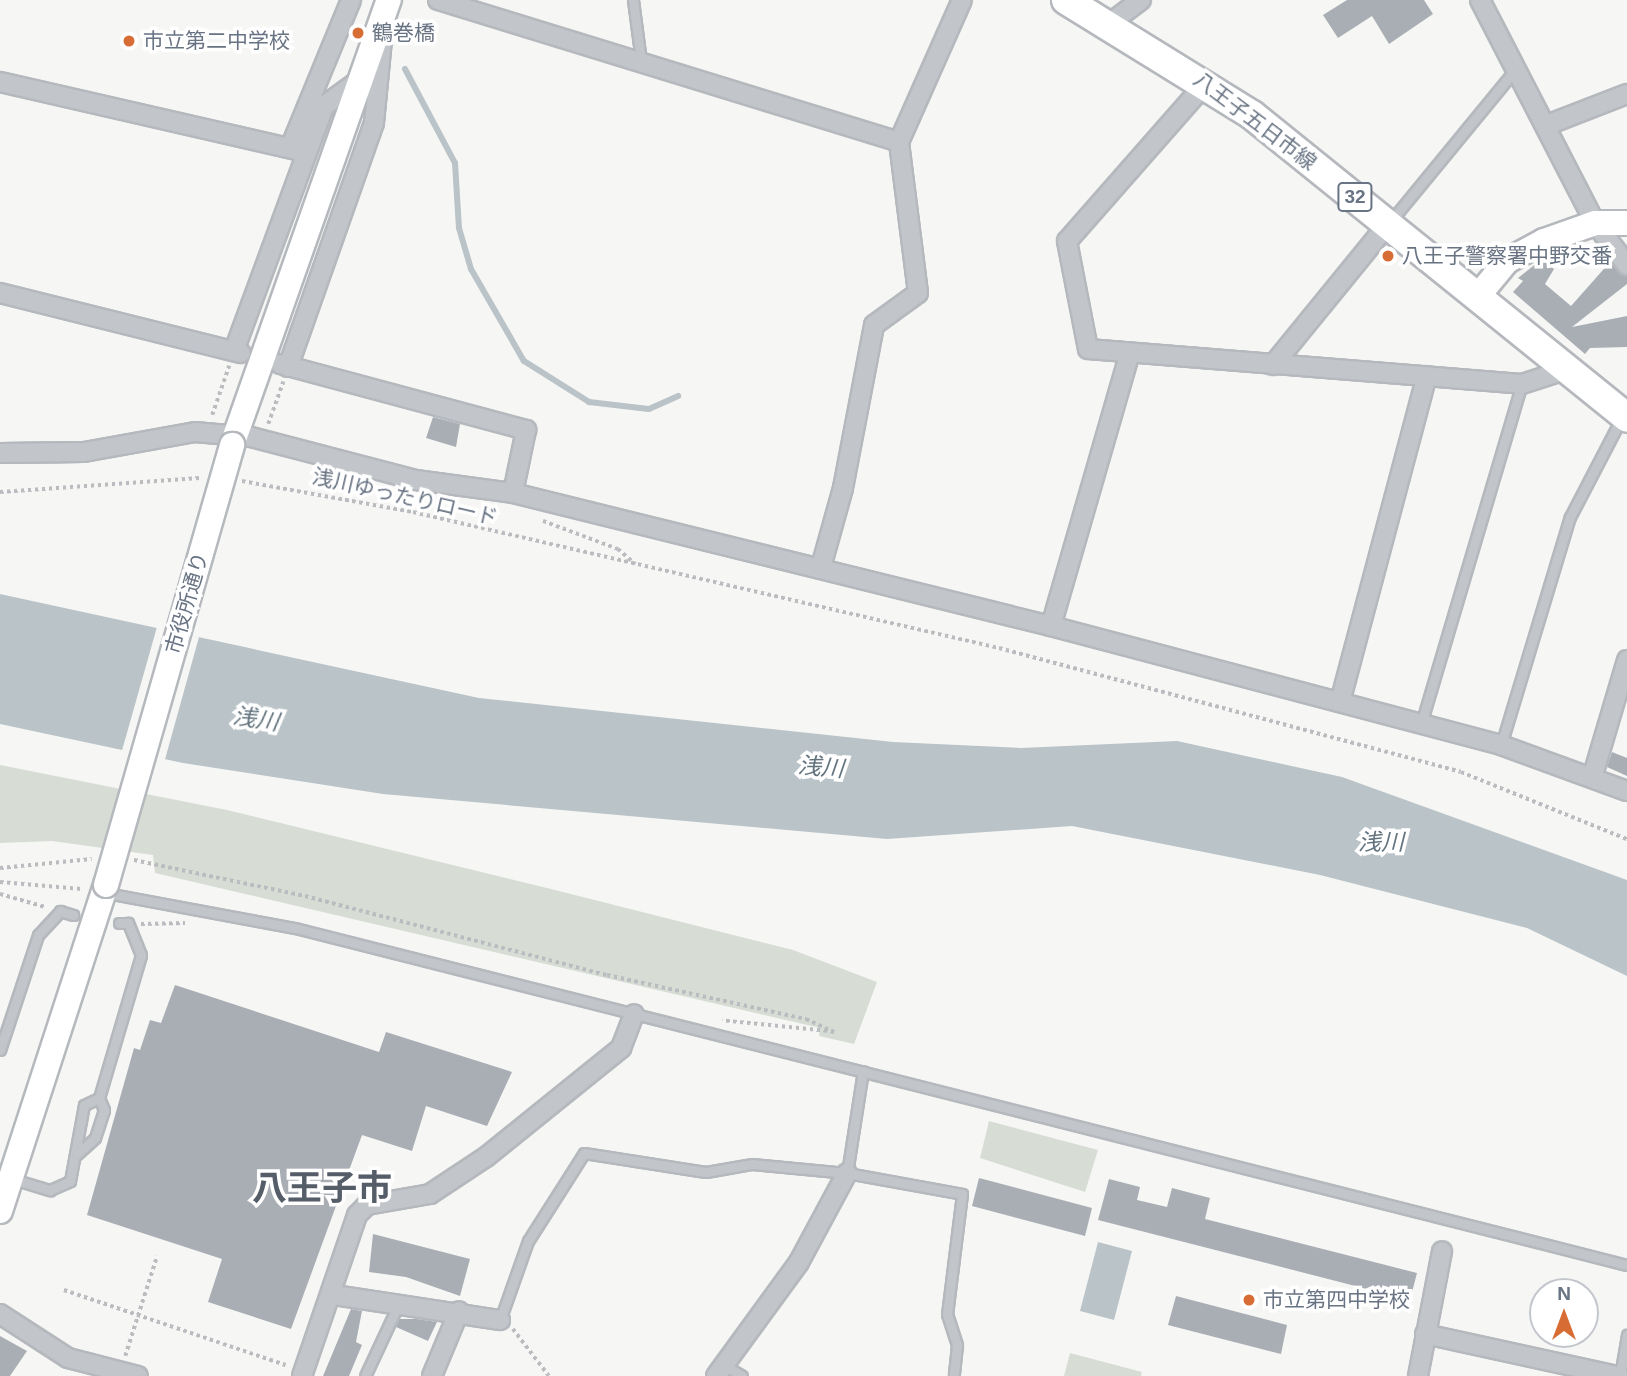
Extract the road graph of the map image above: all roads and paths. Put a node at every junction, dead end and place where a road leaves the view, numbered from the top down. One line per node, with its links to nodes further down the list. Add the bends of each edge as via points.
1 (351, 0): 18 (street)
2 (438, 0): 10 (street)
3 (632, 0): 10 (lane)
4 (962, 0): 17 (street)
5 (1066, 0): 9 (main road, 八王子五日市線 / 32)
6 (1141, 0): 9 (street)
7 (1480, 0): 11 (street)
8 (386, 11): 12 (street, 市役所通り); 29 (street, via 384,63 374,123)
9 (1109, 24): 14 (main road, 八王子五日市線 / 32)
10 (640, 61): 17 (street)
11 (1515, 69): 16 (street); 21 (lane)
12 (361, 79): 18 (street, via 324,106); 35 (street, 市役所通り)
13 (0, 82): 18 (street)
14 (1206, 83): 21 (main road, 八王子五日市線 / 32); 25 (street, via 1067,241 1088,349)
15 (1627, 94): 16 (street)
16 (1547, 125): 19 (street)
17 (899, 142): 43 (street, via 918,293 874,325 843,488)
18 (297, 150): 26 (street)
19 (1595, 223): 20 (street); 22 (street); 24 (street, via 1518,253)
20 (1627, 223)
21 (1388, 224): 24 (main road, 八王子五日市線 / 32); 27 (street)
22 (1627, 265)
23 (0, 293): 26 (street)
24 (1478, 296): 28 (main road, 八王子五日市線 / 32)
25 (1129, 355): 27 (street); 44 (street)
26 (235, 357): 33 (path)
27 (1273, 365): 30 (street)
28 (1568, 369): 31 (street); 32 (main road, 八王子五日市線 / 32)
29 (284, 371): 34 (path); 40 (street, via 526,430)
30 (1427, 376): 31 (street); 46 (street)
31 (1522, 384): 47 (lane)
32 (1625, 416): 48 (lane, via 1570,517)
33 (210, 422)
34 (265, 430)
35 (233, 441): 36 (street, via 195,432 84,452); 40 (street, via 415,480); 57 (street, 市役所通り, bridge)
36 (0, 453)
37 (211, 479): 39 (path)
38 (233, 480): 42 (path, 浅川ゆったりロード, via 414,512)
39 (0, 492)
40 (513, 493): 43 (street)
41 (534, 517): 42 (path, via 618,549)
42 (635, 565): 51 (path, 浅川ゆったりロード, via 803,598 1348,740 1497,784)
43 (821, 567): 44 (street)
44 (1051, 626): 46 (street)
45 (1627, 660): 49 (street)
46 (1340, 702): 47 (street)
47 (1421, 724): 48 (street)
48 (1501, 745): 49 (street)
49 (1593, 775): 50 (street)
50 (1627, 791)
51 (1627, 839)
52 (100, 859): 54 (path)
53 (127, 860): 64 (path, via 305,896 607,975 806,1018 834,1032)
54 (0, 868)
55 (0, 881): 56 (path)
56 (78, 889)
57 (105, 889): 63 (lane, via 295,928); 70 (street, 市役所通り)
58 (0, 894): 59 (path)
59 (60, 911): 60 (lane); 65 (lane, via 38,934)
60 (73, 915)
61 (123, 923): 62 (path); 67 (lane, via 141,955)
62 (193, 923)
63 (634, 1014): 66 (lane); 76 (street, via 621,1048 486,1157 429,1194 367,1205 357,1215)
64 (709, 1019)
65 (0, 1050)
66 (863, 1071): 69 (lane); 74 (lane)
67 (99, 1098): 68 (lane, via 85,1105 75,1132); 68 (lane, via 104,1111 95,1138)
68 (76, 1156): 70 (lane, via 70,1181 50,1190)
69 (847, 1173): 81 (lane, via 752,1164 706,1172 584,1153 528,1241); 84 (street, via 799,1262); 91 (lane, via 962,1194 947,1314 957,1345)
70 (5, 1177): 71 (street, 市役所通り)
71 (0, 1211)
72 (1442, 1251): 82 (street)
73 (157, 1256): 80 (path, via 136,1314)
74 (1627, 1265)
75 (64, 1290): 80 (path)
76 (334, 1295): 77 (street); 85 (street)
77 (399, 1301): 78 (street); 87 (lane)
78 (459, 1311): 81 (street); 88 (street)
79 (0, 1314): 86 (street, via 68,1358)
80 (142, 1317): 85 (path); 86 (path, via 131,1332)
81 (500, 1320): 89 (path, via 524,1336)
82 (1425, 1334): 92 (street); 93 (street)
83 (1627, 1335): 93 (lane)
84 (720, 1371): 90 (lane)
85 (304, 1373)
86 (130, 1374)
87 (365, 1376)
88 (432, 1376)
89 (549, 1376)
90 (742, 1376)
91 (954, 1376)
92 (1418, 1376)
93 (1619, 1376)

